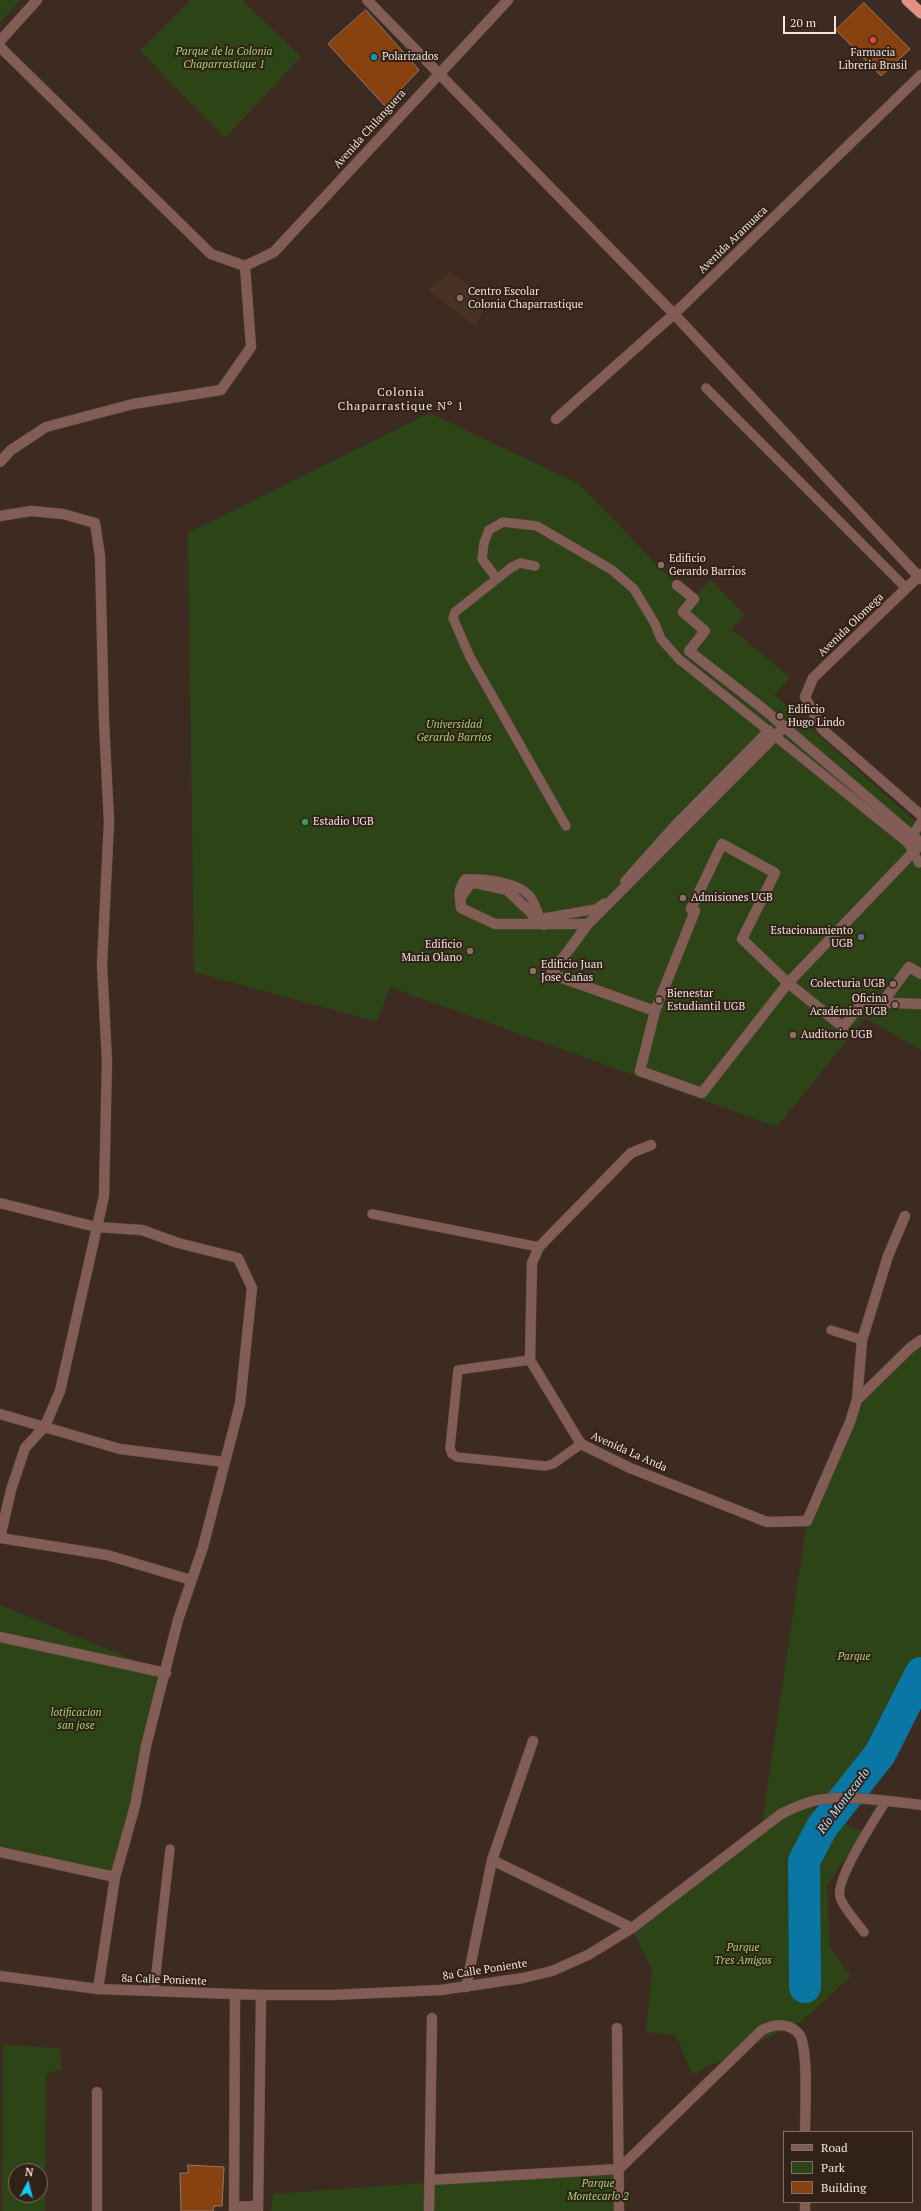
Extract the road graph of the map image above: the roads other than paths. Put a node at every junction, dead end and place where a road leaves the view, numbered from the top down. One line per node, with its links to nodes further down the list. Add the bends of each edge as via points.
1 (37, 0): 6 (street)
2 (367, 0): 8 (street)
3 (508, 0): 8 (street, Avenida Chilanguera)
4 (907, 0): 5 (highway)
5 (921, 14)
6 (0, 41)
7 (0, 47): 10 (street, via 211,254)
8 (438, 73): 10 (street, Avenida Chilanguera, via 274,252); 11 (street)
9 (921, 75): 11 (street, Avenida Aramuaca)
10 (245, 266): 14 (street, via 251,347 221,390 133,404 46,427 11,450)
11 (674, 314): 13 (street, Avenida Aramuaca); 17 (street)
12 (706, 388): 20 (lane)
13 (556, 419)
14 (0, 462)
15 (0, 516): 40 (street, via 31,511 63,514 95,523 100,556 109,822 102,965 107,1061 104,1196)
16 (535, 566): 18 (lane, via 520,563)
17 (920, 577): 20 (street, Avenida Olomega)
18 (497, 579): 22 (lane, via 482,559 489,530 503,522 537,526 612,570 634,589 661,639 673,653); 25 (lane, via 455,612 455,626)
19 (678, 585): 21 (street, via 694,599 683,612 705,630 689,651)
20 (906, 588): 23 (street, Avenida Olomega, via 813,678 805,697 822,729)
21 (784, 727): 22 (street); 27 (street)
22 (772, 733): 27 (lane); 29 (lane, via 676,824 610,899 596,909); 30 (street)
23 (921, 814)
24 (921, 822): 27 (lane)
25 (566, 826)
26 (921, 843): 27 (street)
27 (911, 844): 28 (lane); 32 (street)
28 (919, 862)
29 (540, 920): 29 (street, via 495,924 461,904 470,884 475,883 507,890); 30 (street)
30 (588, 924): 35 (street, via 551,974)
31 (921, 974): 33 (street, via 909,967)
32 (788, 983): 33 (street, via 843,1027 864,1002); 35 (street, via 702,1093 640,1071); 35 (street, via 742,939 775,873 722,844 691,910 695,912)
33 (882, 1003): 34 (street)
34 (921, 1004)
35 (655, 1011)
36 (651, 1145): 41 (street, via 631,1153)
37 (0, 1203): 40 (street)
38 (372, 1214): 41 (lane)
39 (905, 1216): 43 (street, via 888,1256)
40 (96, 1227): 48 (street, via 60,1391); 50 (street, via 142,1230 178,1243 238,1258 252,1288 240,1404)
41 (540, 1247): 45 (street, via 532,1263)
42 (831, 1330): 43 (lane)
43 (862, 1340): 46 (street)
44 (921, 1340): 46 (street)
45 (530, 1360): 49 (street, Avenida La Anda); 49 (lane, via 458,1370 450,1448 452,1454 457,1457 545,1466 553,1464)
46 (856, 1400): 49 (street, Avenida La Anda, via 850,1422 807,1521 767,1522 630,1468)
47 (0, 1414): 48 (street)
48 (45, 1426): 50 (street, via 120,1449); 51 (street, via 25,1448 11,1490)
49 (581, 1444)
50 (224, 1462): 52 (street, via 203,1547)
51 (0, 1538): 52 (street, via 107,1555)
52 (191, 1580): 54 (street, via 178,1620)
53 (0, 1637): 54 (street)
54 (166, 1673): 61 (street, via 146,1746 135,1806)
55 (533, 1741): 60 (street)
56 (886, 1800): 57 (street, 8a Calle Poniente); 62 (street, 8a Calle Poniente, via 824,1799 803,1804 781,1814); 63 (lane, via 848,1866 839,1890 840,1898)
57 (921, 1805)
58 (170, 1849): 67 (lane)
59 (0, 1852): 61 (street)
60 (492, 1860): 62 (street); 65 (street)
61 (115, 1877): 66 (street)
62 (632, 1928): 65 (street, 8a Calle Poniente, via 588,1955 552,1971)
63 (864, 1932)
64 (0, 1976): 66 (street, 8a Calle Poniente)
65 (466, 1987): 69 (street, 8a Calle Poniente, via 332,1995)
66 (98, 1989): 67 (street, 8a Calle Poniente)
67 (154, 1991): 68 (street, 8a Calle Poniente)
68 (235, 1994): 69 (street, 8a Calle Poniente); 76 (street)
69 (261, 1995): 77 (street)
70 (432, 2018): 75 (street)
71 (617, 2028): 74 (street)
72 (97, 2092): 78 (street)
73 (805, 2131): 74 (street, via 805,2049 799,2034 787,2026 774,2025 762,2030)
74 (619, 2169): 75 (street); 80 (street)
75 (430, 2180): 79 (street)
76 (234, 2209): 77 (street)
77 (258, 2209)
78 (97, 2211)
79 (429, 2211)
80 (619, 2211)

